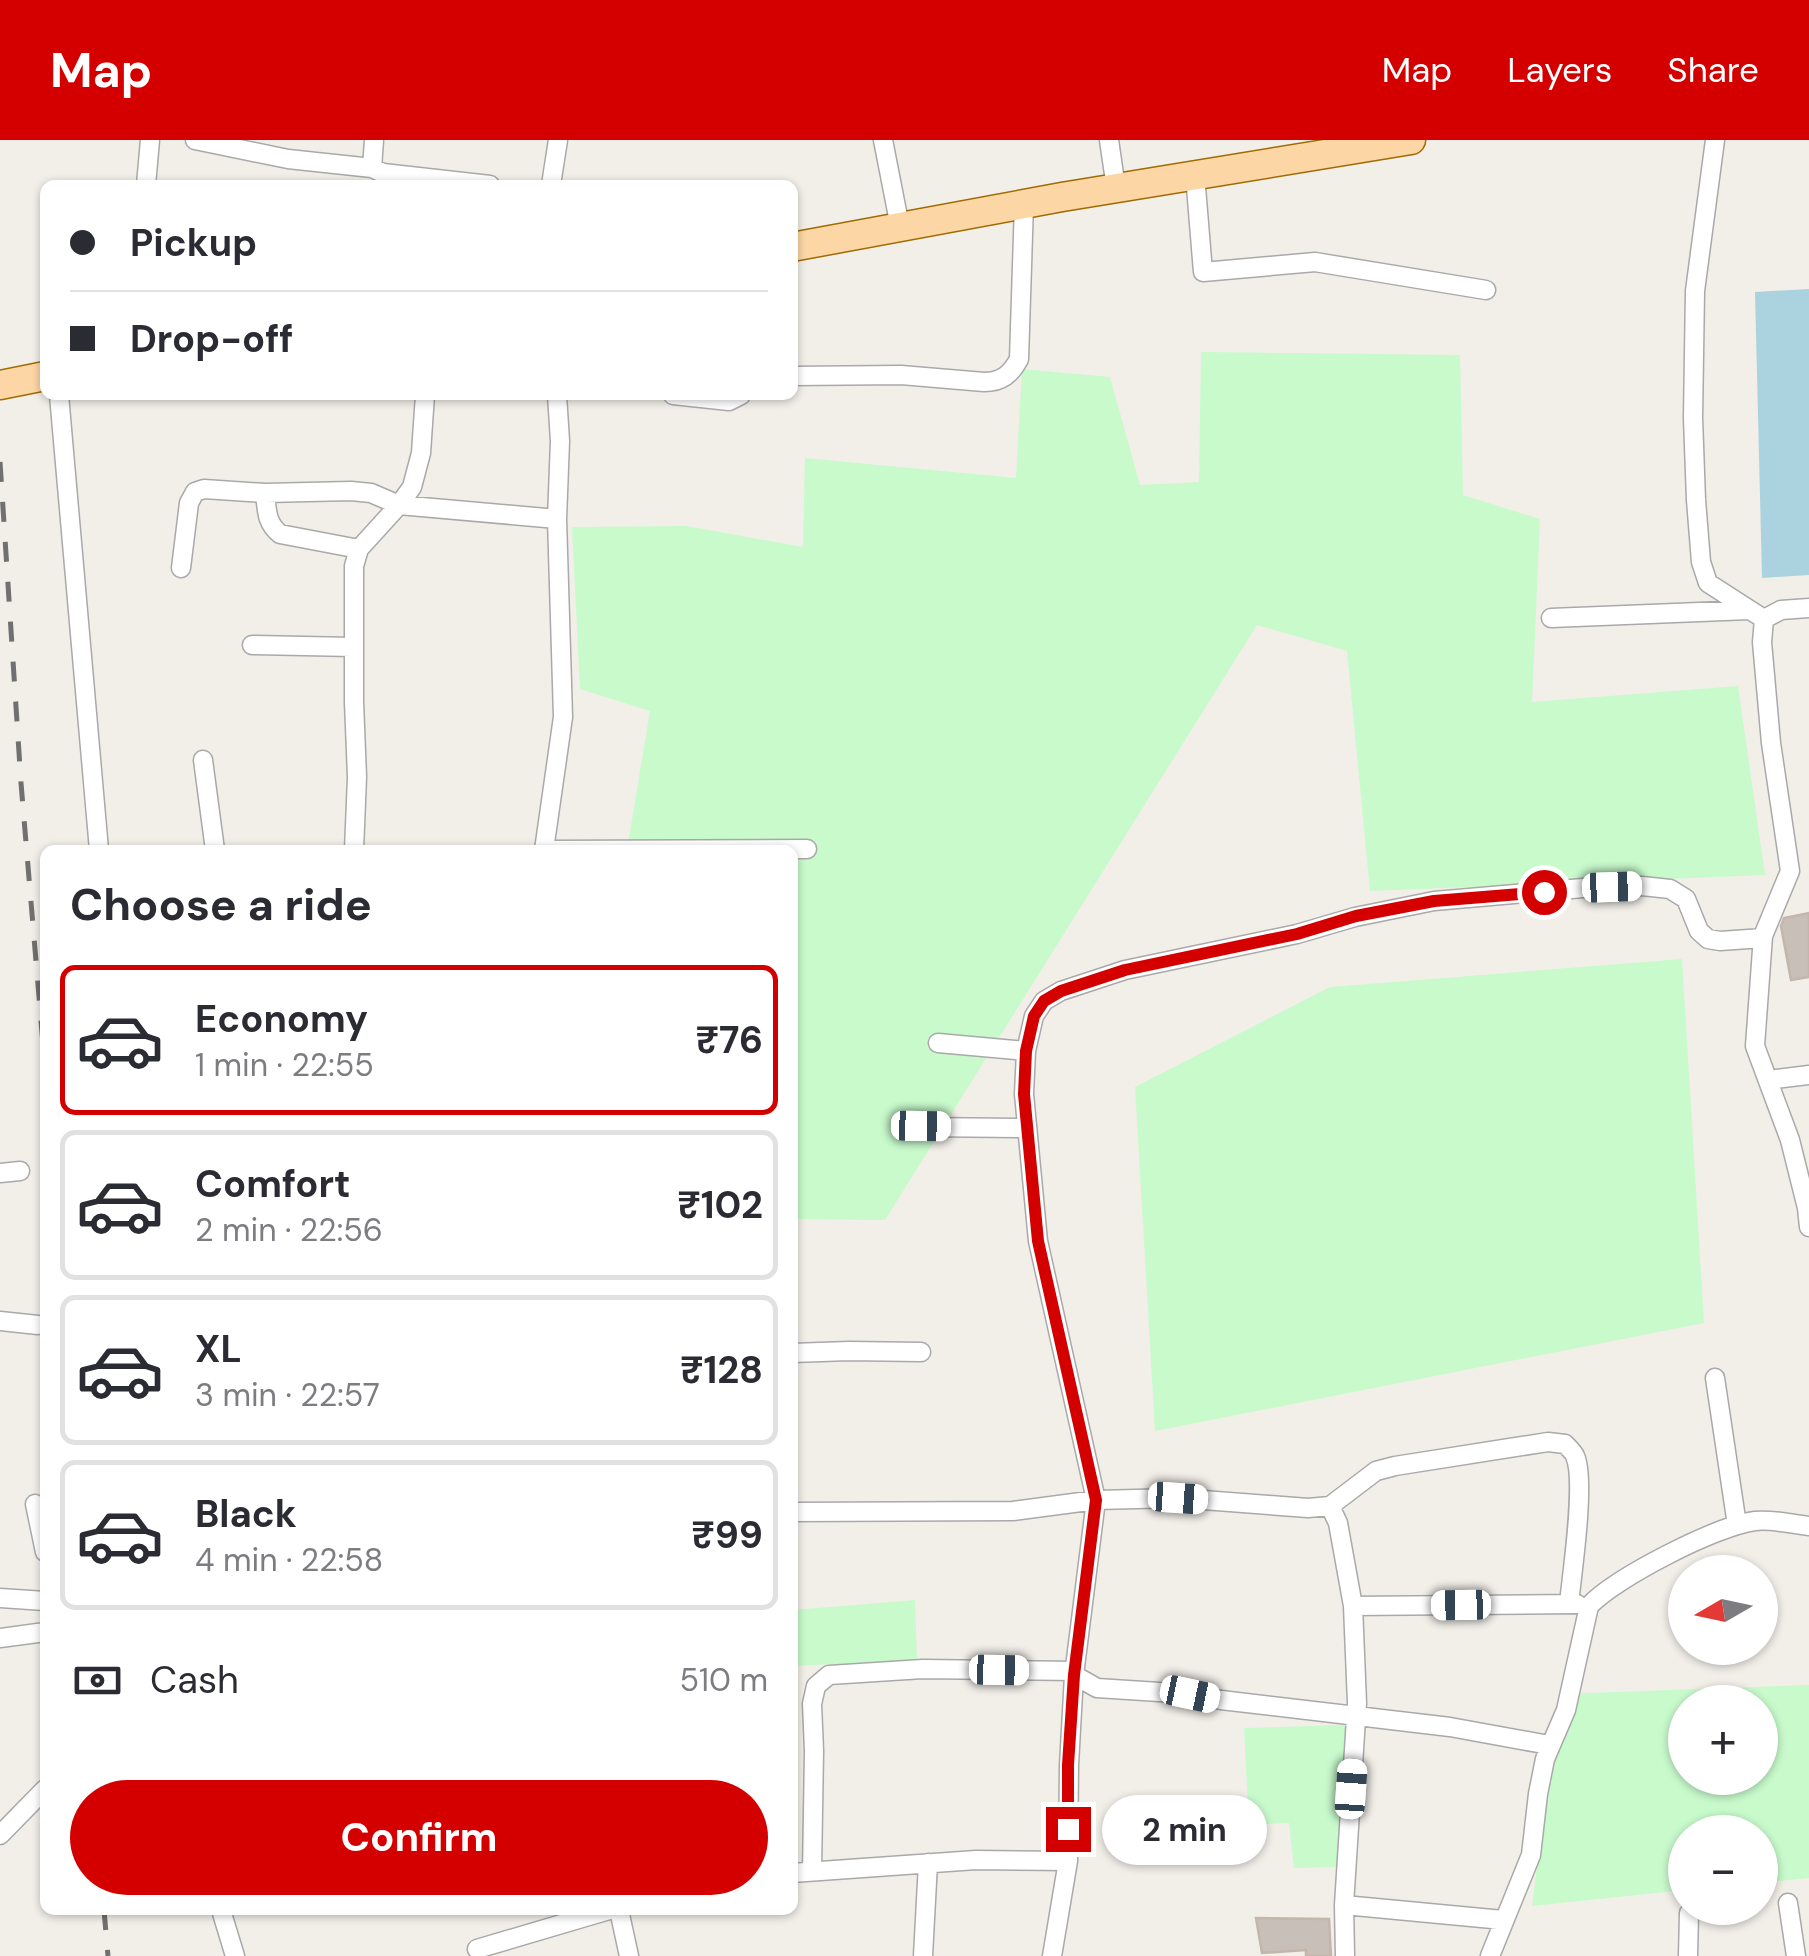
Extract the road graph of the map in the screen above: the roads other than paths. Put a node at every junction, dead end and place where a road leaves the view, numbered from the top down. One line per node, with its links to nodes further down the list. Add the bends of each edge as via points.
1 (150, 140): 12 (street)
2 (195, 140): 10 (street, via 288,160)
3 (374, 140): 10 (street)
4 (558, 140): 14 (street)
5 (883, 140): 17 (street)
6 (1109, 140): 15 (street)
7 (1411, 140): 9 (main road)
8 (1715, 140): 32 (street, via 1695,291 1698,540 1708,583)
9 (1345, 146): 11 (main road)
10 (372, 168): 13 (street)
11 (1195, 175): 15 (main road); 19 (street, via 1203,272 1315,262)
12 (146, 180)
13 (445, 180)
14 (552, 180)
15 (1116, 188): 16 (main road)
16 (1024, 204): 17 (main road); 20 (street, via 1020,359 1003,378)
17 (900, 227): 18 (main road)
18 (798, 245)
19 (1486, 290)
20 (798, 376)
21 (40, 377): 22 (main road)
22 (0, 385)
23 (59, 400): 37 (street)
24 (424, 400): 27 (street, via 421,454)
25 (558, 400): 28 (street)
26 (265, 493): 27 (street, via 351,491); 29 (street, via 268,520 280,534); 30 (street, via 195,492)
27 (399, 505): 28 (street); 29 (street)
28 (558, 519): 40 (street, via 563,717)
29 (358, 549): 35 (street)
30 (181, 568)
31 (1809, 608): 32 (street)
32 (1756, 615): 33 (street); 43 (street, via 1790,871)
33 (1551, 618)
34 (252, 645): 35 (street)
35 (353, 648): 39 (street)
36 (203, 760): 38 (street)
37 (99, 845)
38 (214, 845)
39 (354, 845)
40 (544, 845)
41 (798, 849): 42 (street)
42 (807, 849)
43 (1763, 938): 45 (street, via 1708,939 1686,900 1670,889 1583,888 1434,901 1125,970 1061,991 1034,1016); 47 (street, via 1755,1046)
44 (938, 1044): 45 (street)
45 (1026, 1051): 49 (street)
46 (1809, 1076): 47 (street)
47 (1768, 1080): 52 (street, via 1790,1140)
48 (921, 1126): 49 (street)
49 (1026, 1128): 58 (street, via 1038,1241)
50 (20, 1171): 51 (street)
51 (0, 1173)
52 (1809, 1227)
53 (0, 1321): 54 (street)
54 (38, 1325)
55 (798, 1352): 56 (street)
56 (921, 1352)
57 (1714, 1378): 62 (street)
58 (1096, 1500): 60 (street); 61 (street, via 1013,1511); 72 (street)
59 (35, 1504): 64 (street)
60 (1330, 1506): 67 (street, via 1395,1466 1565,1444 1578,1470); 68 (street)
61 (798, 1512)
62 (1737, 1525): 63 (street); 69 (street, via 1656,1560)
63 (1809, 1526)
64 (40, 1528)
65 (0, 1598): 66 (street)
66 (40, 1600)
67 (1569, 1603): 68 (street); 69 (street)
68 (1352, 1606): 73 (street)
69 (1589, 1606): 74 (street, via 1566,1710)
70 (40, 1633): 71 (street)
71 (0, 1638)
72 (1074, 1673): 73 (street, via 1098,1688); 77 (street); 79 (street, via 924,1669 829,1675 816,1686 812,1704)
73 (1356, 1714): 74 (street); 82 (street)
74 (1549, 1745): 86 (street, via 1531,1854)
75 (40, 1795): 76 (street)
76 (0, 1835)
77 (1068, 1860): 78 (street); 92 (street)
78 (928, 1863): 79 (street); 91 (street)
79 (812, 1871): 80 (street)
80 (798, 1872)
81 (1788, 1903): 96 (street)
82 (1344, 1905): 86 (street); 93 (street)
83 (223, 1915): 89 (street)
84 (592, 1915): 88 (street)
85 (620, 1915): 90 (street)
86 (1503, 1920): 94 (street)
87 (1689, 1925): 95 (street)
88 (477, 1949)
89 (236, 1956)
90 (629, 1956)
91 (923, 1956)
92 (1052, 1956)
93 (1345, 1956)
94 (1490, 1956)
95 (1688, 1956)
96 (1796, 1956)

